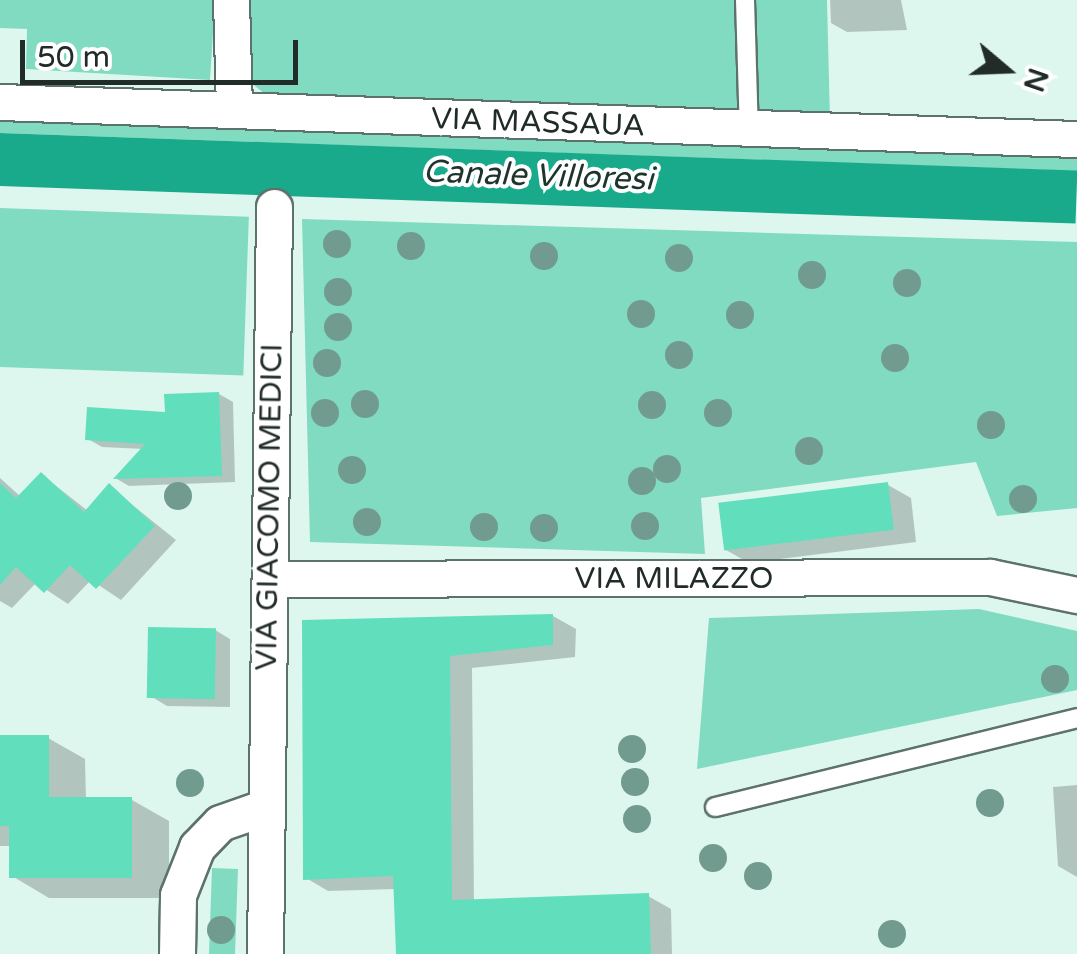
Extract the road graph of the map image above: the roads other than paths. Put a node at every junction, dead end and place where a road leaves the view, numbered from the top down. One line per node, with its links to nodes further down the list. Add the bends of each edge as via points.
1 (231, 0): 4 (street)
2 (745, 0): 5 (lane)
3 (0, 102): 4 (street, VIA MASSAUA)
4 (234, 110): 5 (street, VIA MASSAUA)
5 (749, 132): 6 (street, VIA MASSAUA)
6 (1077, 139)
7 (274, 207): 8 (street, VIA GIACOMO MEDICI)
8 (270, 580): 9 (street, VIA MILAZZO, via 990,577); 12 (street, VIA GIACOMO MEDICI)
9 (1077, 595)
10 (1077, 718): 11 (lane)
11 (715, 807)
12 (263, 808): 13 (street, via 220,823 197,847 178,895); 14 (street, VIA GIACOMO MEDICI)
13 (177, 954)
14 (264, 954)

